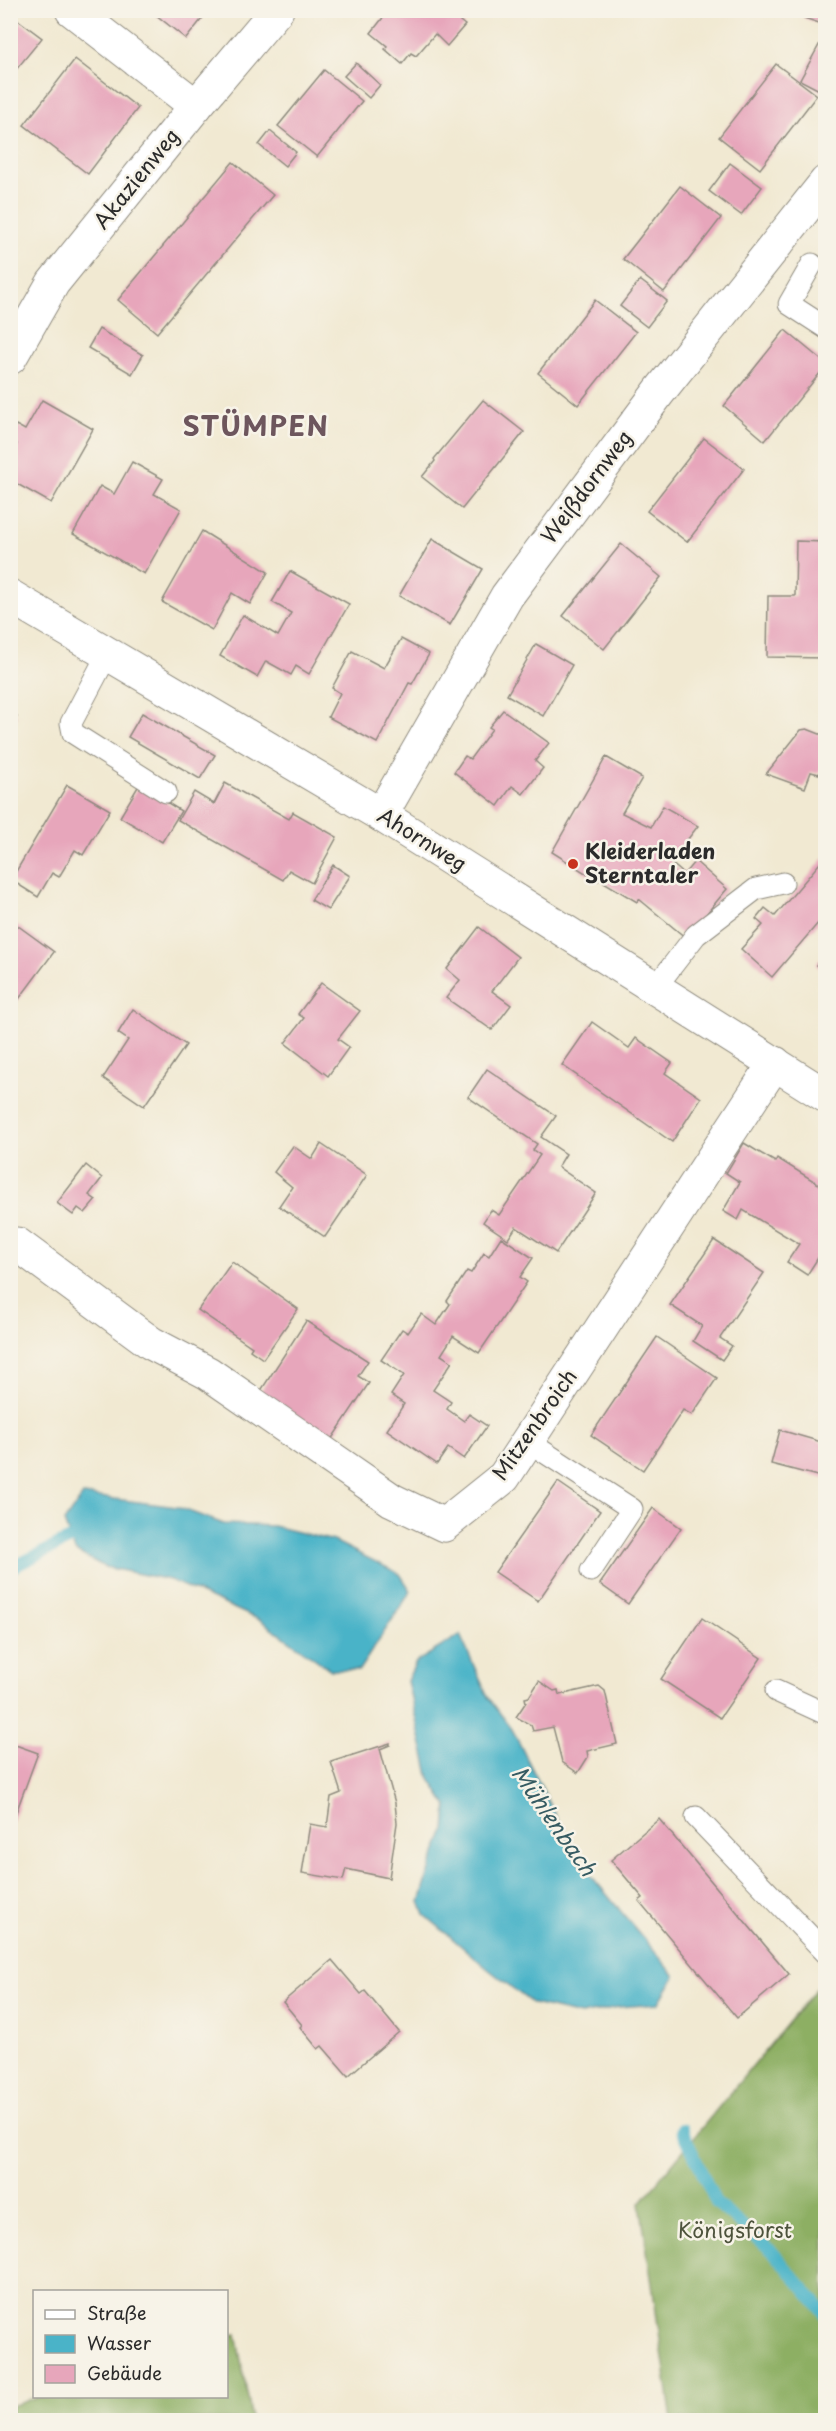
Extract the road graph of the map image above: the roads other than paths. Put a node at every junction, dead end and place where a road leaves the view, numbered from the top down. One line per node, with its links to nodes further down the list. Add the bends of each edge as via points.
1 (72, 10): 3 (street)
2 (277, 10): 3 (street, Akazienweg)
3 (196, 106): 7 (street, Akazienweg, via 54,283)
4 (825, 182): 11 (street, Weißdornweg, via 658,392 507,596)
5 (813, 264): 6 (lane, via 789,304)
6 (825, 328)
7 (10, 358)
8 (13, 603): 9 (street, Ahornweg)
9 (108, 653): 10 (lane, via 71,723 73,733); 11 (street, Ahornweg)
10 (166, 792)
11 (381, 815): 13 (street, Ahornweg)
12 (783, 883): 13 (lane, via 756,889 696,935)
13 (655, 988): 14 (street, Ahornweg)
14 (775, 1063): 15 (street, Ahornweg); 17 (street, Mitzenbroich)
15 (825, 1096)
16 (17, 1244): 17 (street, Mitzenbroich, via 151,1342 208,1373 392,1500 444,1525 504,1478)
17 (527, 1441): 18 (lane, via 632,1509)
18 (591, 1571)
19 (776, 1691): 20 (lane)
20 (825, 1714)
21 (696, 1817): 22 (lane)
22 (825, 1953)

